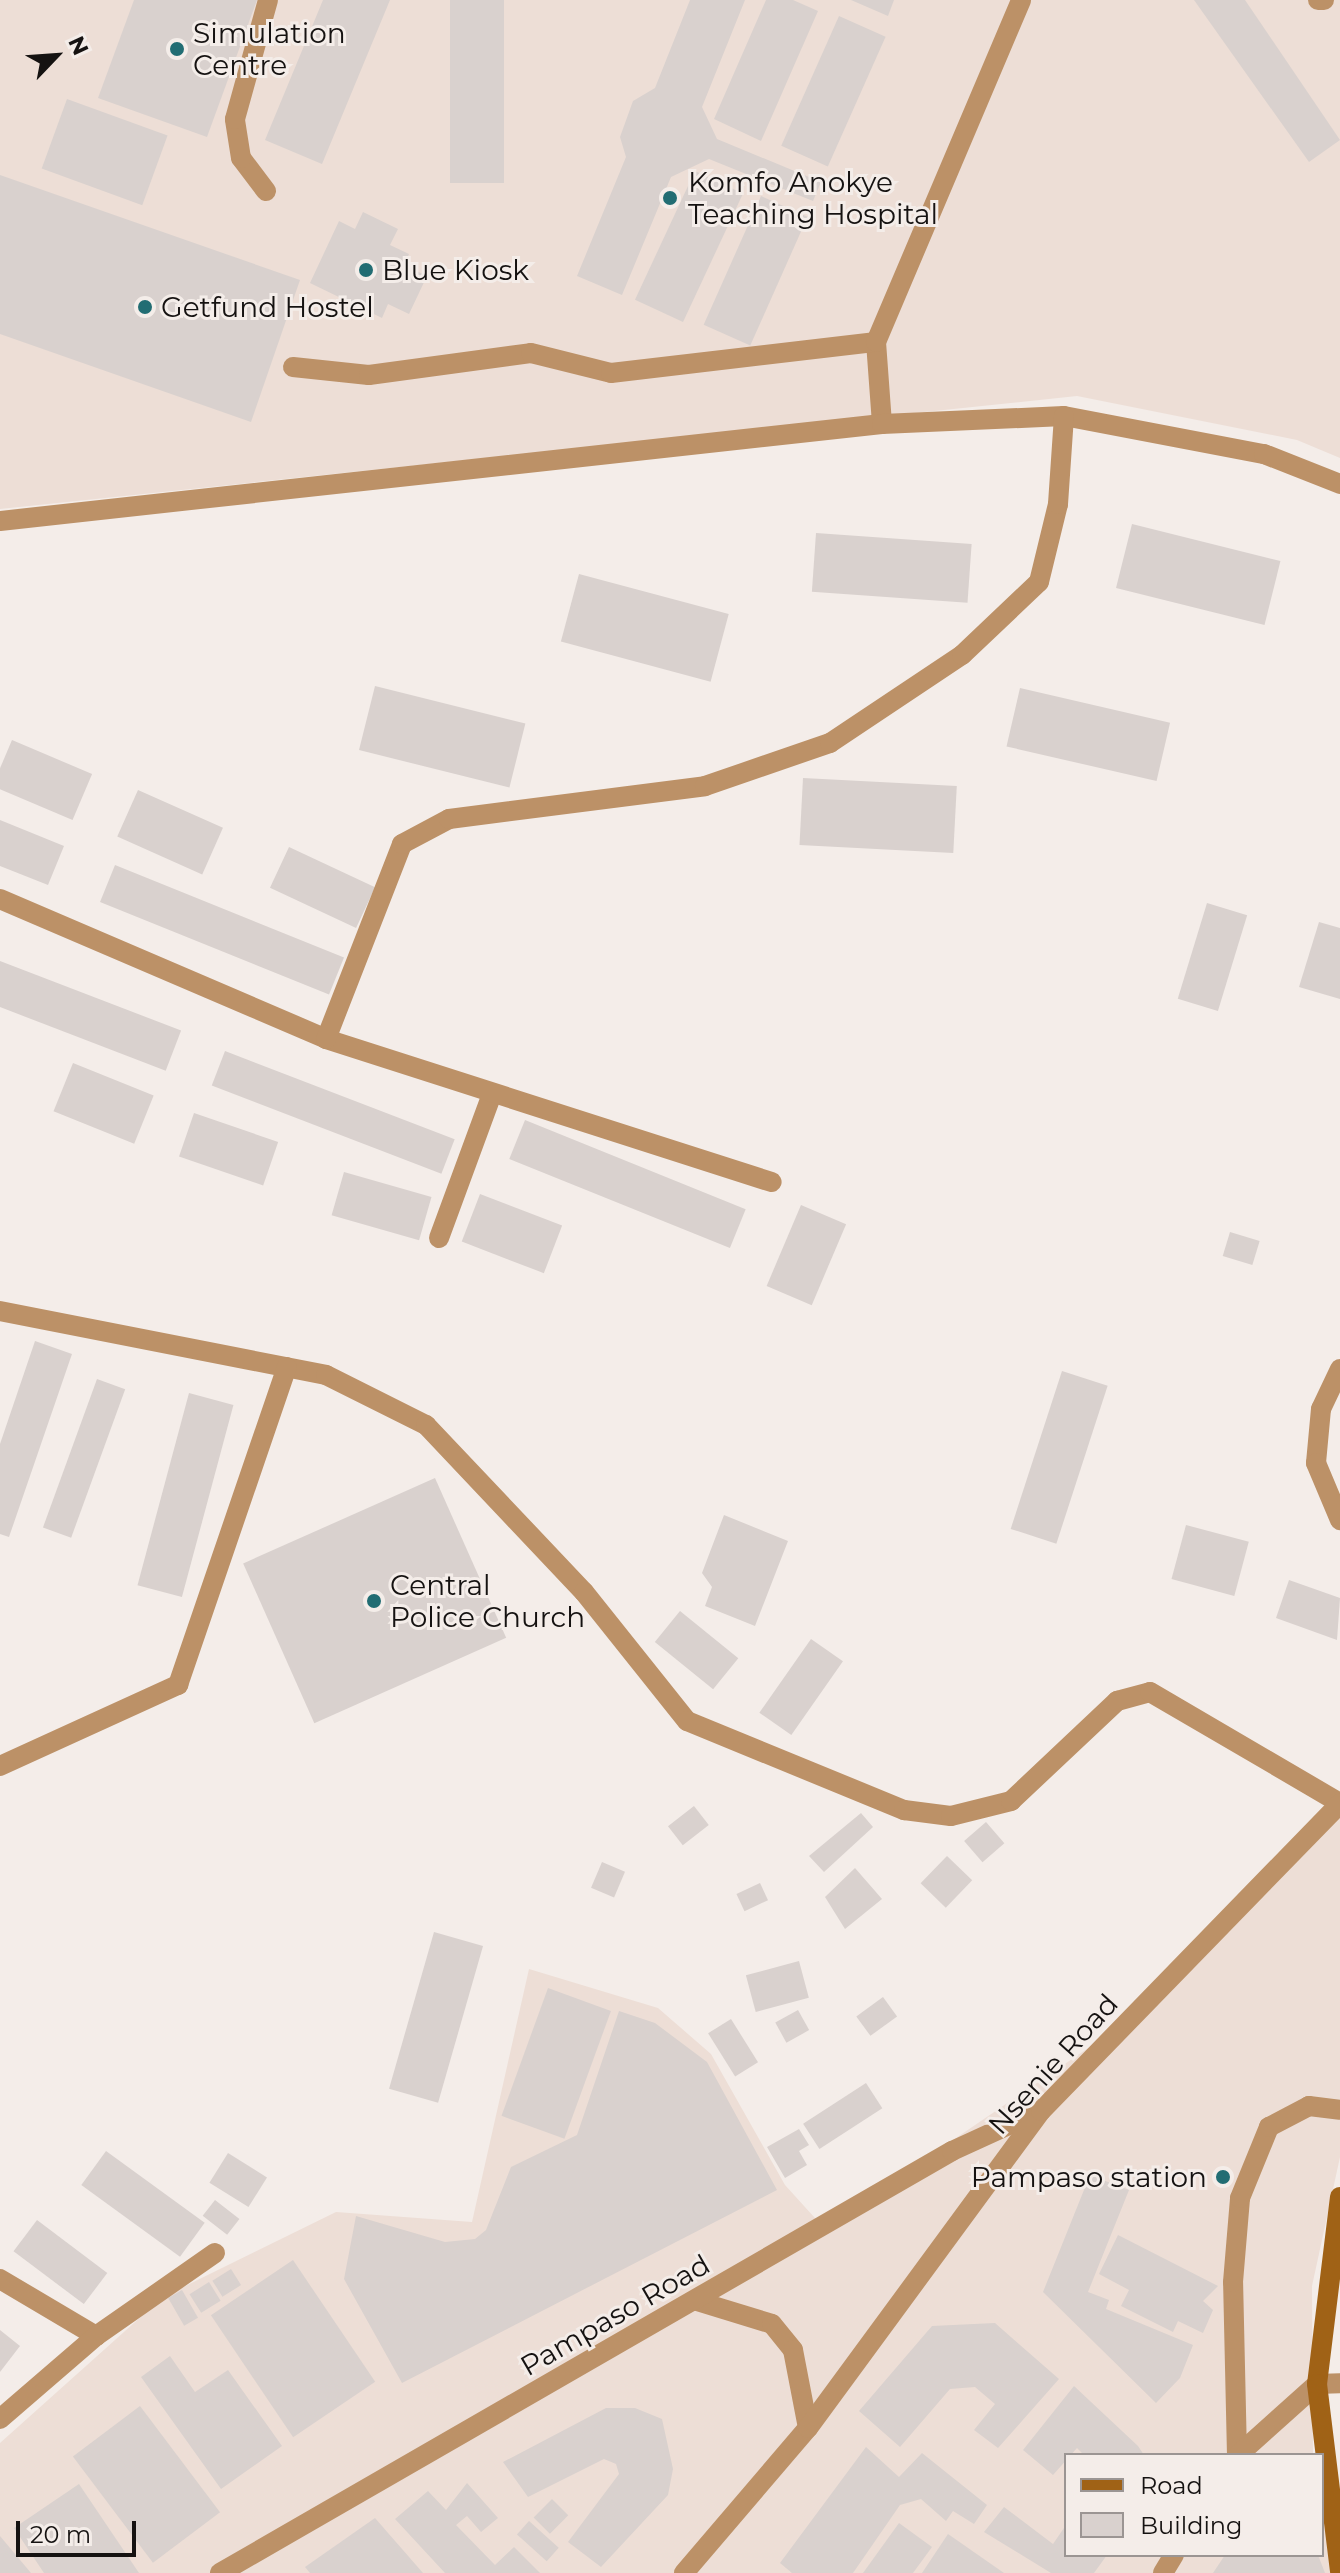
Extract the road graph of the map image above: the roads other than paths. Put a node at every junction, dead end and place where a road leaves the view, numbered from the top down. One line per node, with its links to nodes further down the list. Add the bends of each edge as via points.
1 (268, 0): 5 (street, via 235,119 241,158)
2 (1021, 0): 6 (street)
3 (1318, 0): 4 (street)
4 (1324, 0)
5 (266, 191)
6 (876, 342): 7 (street, via 611,373 531,353 369,375); 9 (street)
7 (293, 367)
8 (1064, 416): 9 (street); 10 (street, via 1264,454); 13 (street, via 1058,504 1039,582 962,655 830,743 705,786 449,819 402,844)
9 (882, 424): 11 (street)
10 (1340, 484)
11 (0, 521)
12 (0, 899): 13 (street)
13 (326, 1039): 14 (street)
14 (492, 1094): 15 (street); 16 (street)
15 (772, 1182)
16 (439, 1238)
17 (0, 1311): 18 (street)
18 (287, 1367): 21 (street, via 178,1685); 22 (street, via 326,1375 426,1425 584,1592 687,1721 791,1767 904,1810 951,1816 982,1810 1011,1801 1117,1701 1150,1692)
19 (1340, 1369): 20 (street, via 1321,1409 1316,1463)
20 (1340, 1520)
21 (0, 1766)
22 (1340, 1803): 24 (street, Nsenie Road)
23 (1340, 2110): 34 (street, via 1309,2106 1269,2127 1240,2198 1233,2282)
24 (1041, 2111): 28 (street, Pampaso Road, via 952,2151); 33 (street, Nsenie Road)
25 (1340, 2197): 31 (main road)
26 (215, 2253): 29 (street)
27 (0, 2279): 29 (street)
28 (697, 2301): 33 (street, via 772,2324 793,2350); 37 (street, Pampaso Road)
29 (96, 2336): 32 (street)
30 (1340, 2383): 31 (street)
31 (1317, 2384): 35 (street); 36 (main road)
32 (0, 2419)
33 (808, 2428): 38 (street, Nsenie Road)
34 (1238, 2453)
35 (1240, 2453)
36 (1340, 2571)
37 (220, 2573)
38 (684, 2573)

